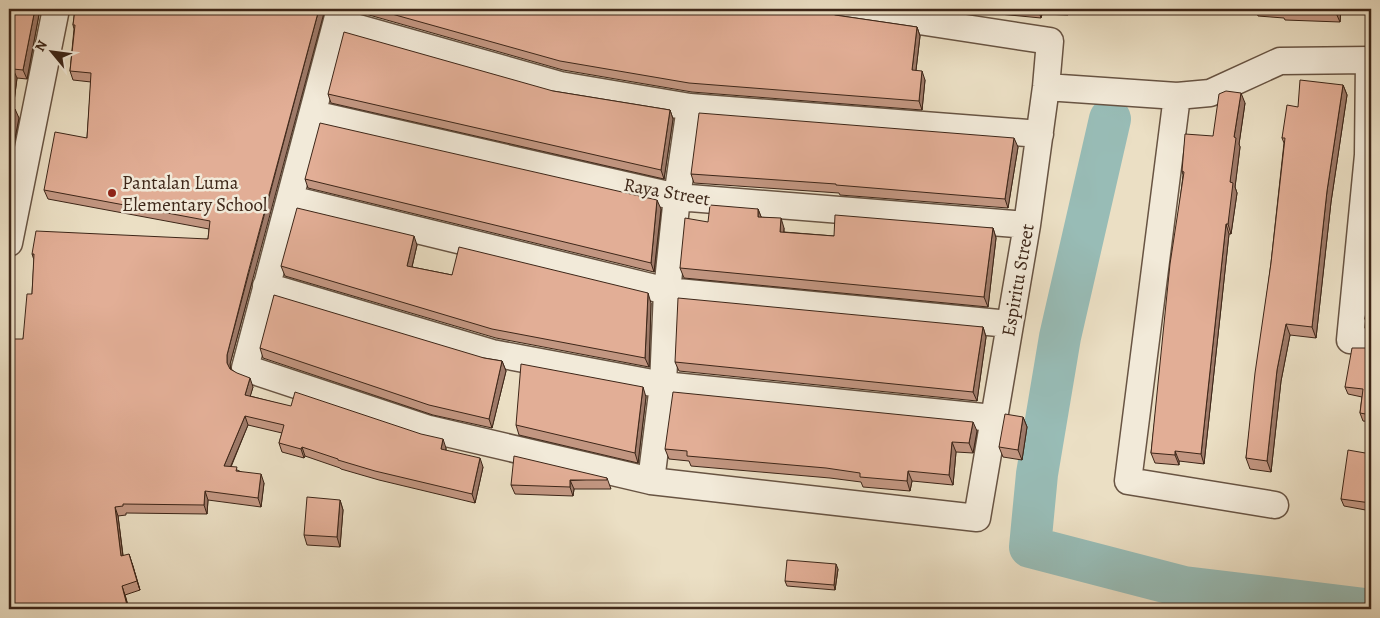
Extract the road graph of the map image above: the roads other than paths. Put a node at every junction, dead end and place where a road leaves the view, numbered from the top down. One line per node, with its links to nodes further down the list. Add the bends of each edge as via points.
1 (56, 9): 14 (street)
2 (841, 9): 5 (street, Espiritu Street, via 1050,41)
3 (338, 15): 7 (street, via 560,84); 8 (street)
4 (1370, 60): 6 (street, via 1280,61 1210,93); 10 (street)
5 (1054, 88): 6 (street); 9 (street, Espiritu Street)
6 (1167, 95): 22 (street, via 1128,481)
7 (690, 106): 9 (street); 11 (street)
8 (313, 114): 11 (street, Raya Street); 12 (street)
9 (1040, 134): 13 (street, Espiritu Street)
10 (1370, 155): 18 (street, via 1350,340)
11 (677, 197): 13 (street, Raya Street); 16 (street)
12 (290, 199): 15 (street); 16 (street)
13 (1027, 225): 17 (street, Espiritu Street)
14 (9, 242)
15 (266, 286): 19 (street, via 492,353); 21 (street, via 245,368 429,429)
16 (667, 291): 17 (street); 19 (street)
17 (1009, 324): 20 (street, Espiritu Street)
18 (1371, 342)
19 (663, 385): 20 (street); 21 (street)
20 (993, 418): 21 (street, Espiritu Street, via 977,518)
21 (651, 481)
22 (1275, 505)

